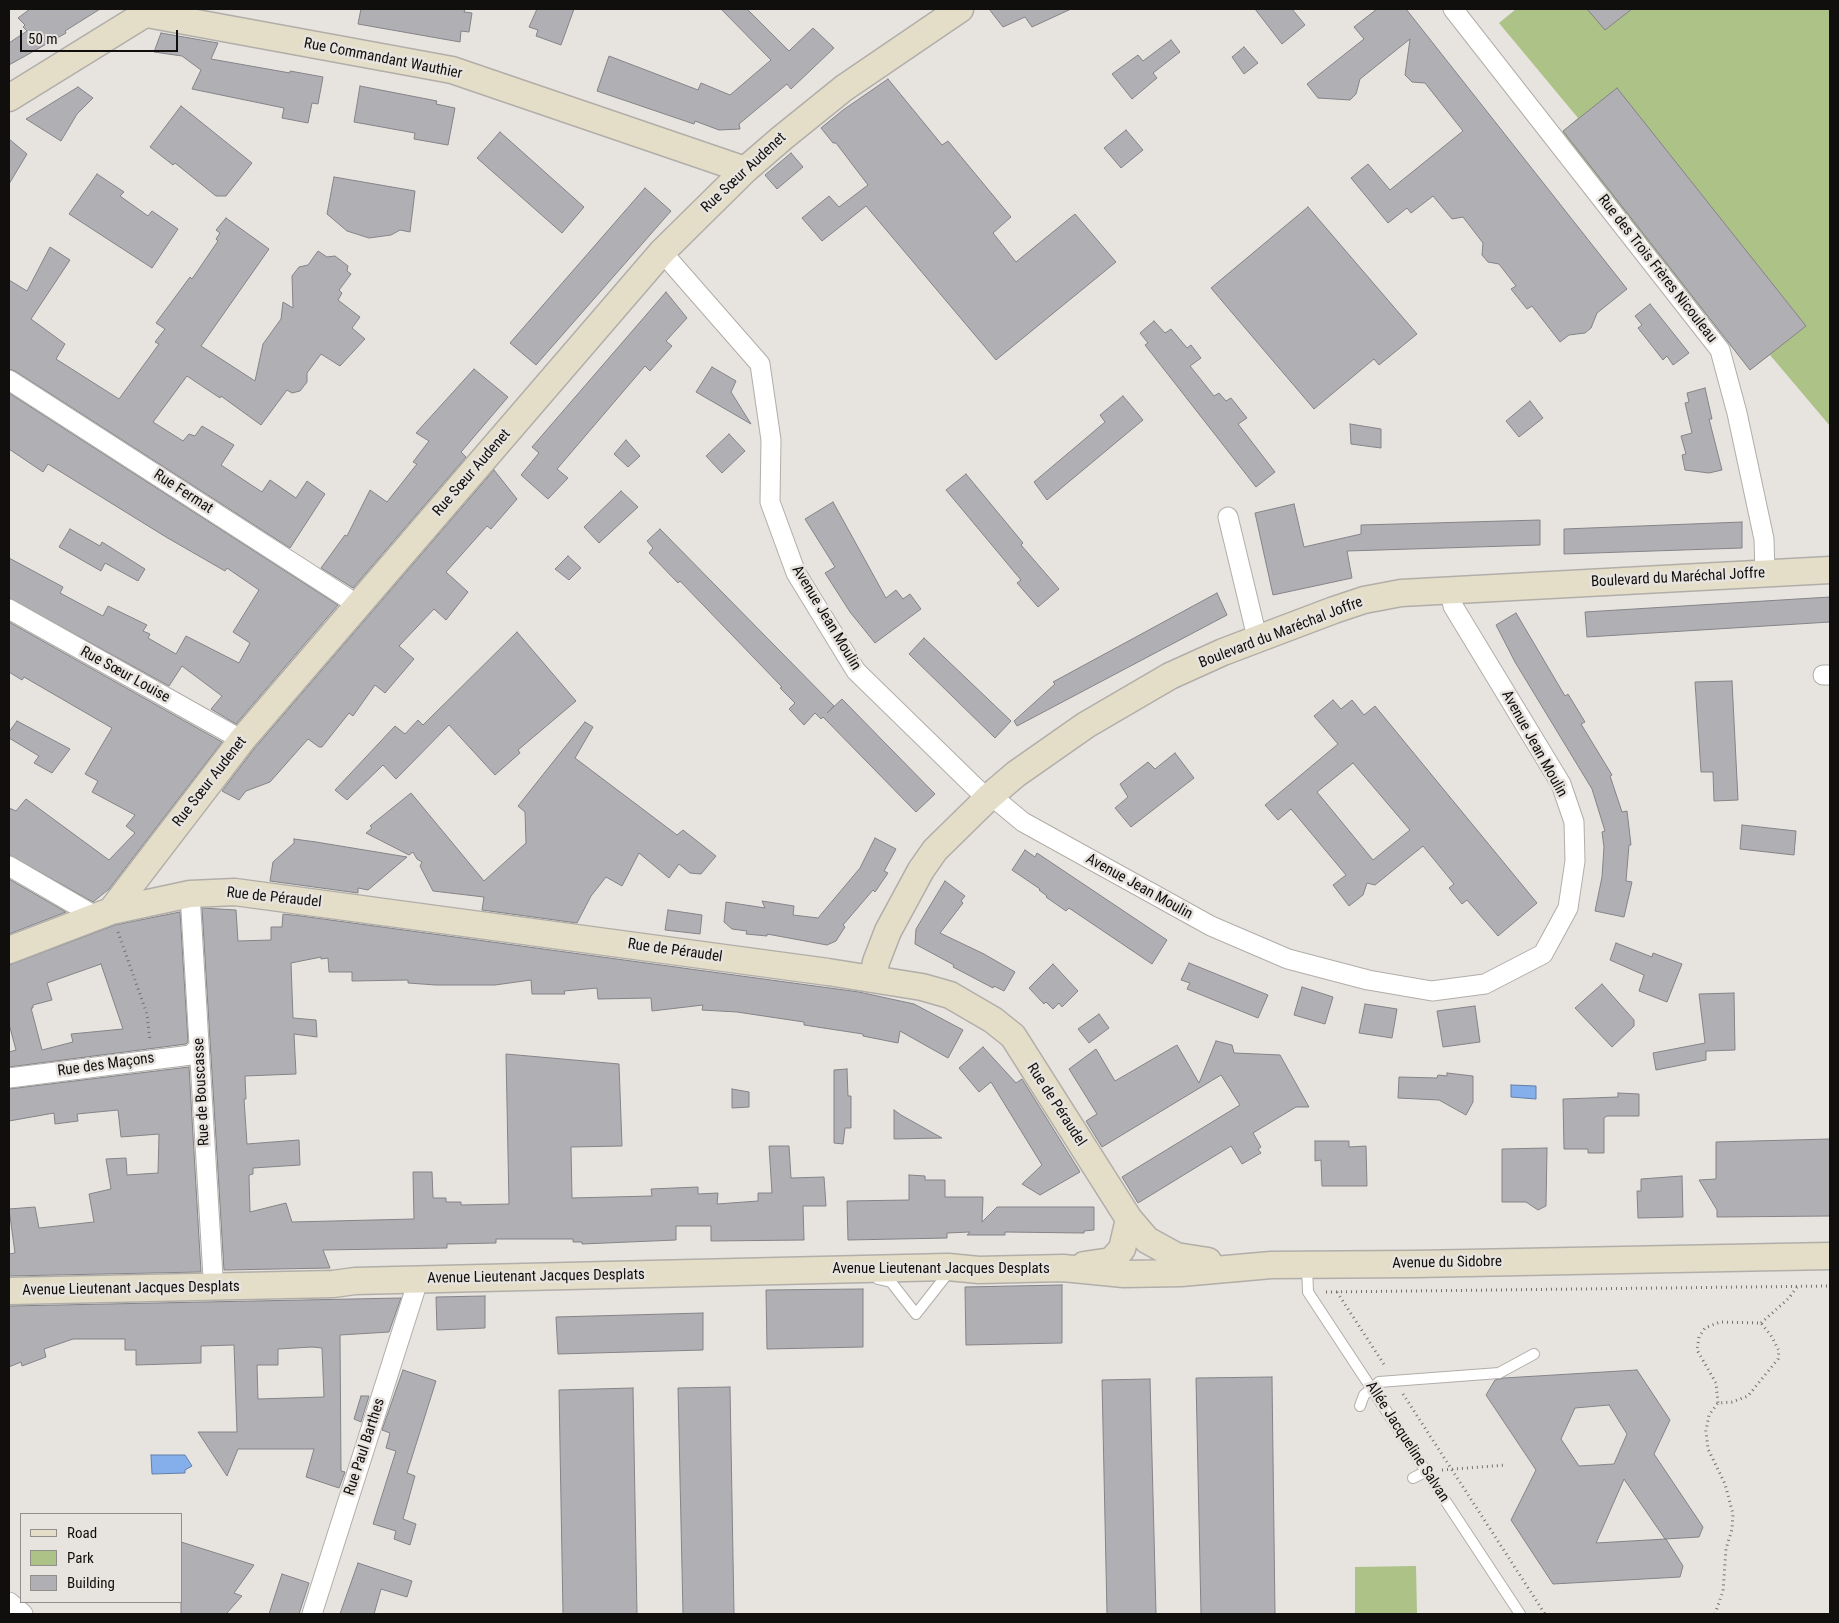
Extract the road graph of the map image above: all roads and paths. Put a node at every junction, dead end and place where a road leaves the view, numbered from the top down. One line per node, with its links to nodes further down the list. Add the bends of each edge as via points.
1 (960, 9): 6 (main road, Rue Sœur Audenet, via 844,88)
2 (1453, 9): 12 (street, Rue des Trois Frères Nicouleau, via 1720,350 1764,539)
3 (150, 12): 4 (main road); 5 (main road, Rue Commandant Wauthier, via 452,70)
4 (9, 98)
5 (698, 154): 6 (main road, Rue Commandant Wauthier); 7 (main road)
6 (745, 170): 7 (main road, Rue Sœur Audenet)
7 (716, 198): 8 (main road, Rue Sœur Audenet)
8 (662, 252): 14 (main road, Rue Sœur Audenet); 18 (street, Avenue Jean Moulin, via 760,364 772,440 770,502 796,573 856,671 979,791)
9 (9, 380): 14 (street, Rue Fermat)
10 (1228, 517): 16 (street)
11 (1830, 570): 12 (main road, Boulevard du Maréchal Joffre)
12 (1765, 573): 13 (main road, Boulevard du Maréchal Joffre)
13 (1450, 590): 16 (main road, Boulevard du Maréchal Joffre, via 1401,593 1364,600); 18 (street, Avenue Jean Moulin, via 1453,606 1561,784 1574,822 1575,861 1568,908 1543,954 1485,984 1432,991 1368,980 1288,960 1211,926 1097,865 1023,822)
14 (358, 604): 17 (main road, Rue Sœur Audenet)
15 (9, 609): 17 (street, Rue Sœur Louise)
16 (1260, 639): 18 (main road, Boulevard du Maréchal Joffre, via 1170,676 1127,700 1050,749)
17 (242, 740): 21 (main road, Rue Sœur Audenet)
18 (989, 797): 23 (main road, Boulevard du Maréchal Joffre, via 935,850 921,870 888,931 876,962)
19 (9, 866): 21 (street)
20 (190, 894): 21 (main road, Rue de Péraudel); 23 (main road, Rue de Péraudel, via 258,894); 24 (street, Rue de Bouscasse)
21 (103, 913): 22 (main road); 25 (path, via 146,1014)
22 (9, 950)
23 (874, 979): 27 (main road, Rue de Péraudel, via 950,995 993,1020 1013,1036)
24 (199, 1047): 25 (street, Rue des Maçons, via 191,1055); 37 (street, Rue de Bouscasse, via 213,1277)
25 (152, 1059): 26 (street, Rue des Maçons)
26 (9, 1078)
27 (1129, 1219): 29 (main road, Rue de Péraudel, via 1147,1240 1176,1256); 32 (main road, via 1122,1249 1111,1261)
28 (1830, 1256): 30 (main road, Avenue du Sidobre)
29 (1271, 1265): 30 (main road, Avenue du Sidobre); 32 (main road, Avenue du Sidobre, via 1124,1274)
30 (1307, 1265): 39 (lane)
31 (956, 1268): 32 (main road, Avenue Lieutenant Jacques Desplats); 33 (main road, Avenue Lieutenant Jacques Desplats); 33 (lane, via 947,1274 916,1314 891,1282 881,1278 703,1282)
32 (1063, 1268)
33 (682, 1273): 34 (main road, Avenue Lieutenant Jacques Desplats)
34 (417, 1279): 37 (main road, Avenue Lieutenant Jacques Desplats); 53 (street, Rue Paul Barthes)
35 (1798, 1286): 36 (path); 40 (path); 41 (path)
36 (1830, 1286)
37 (206, 1287): 38 (main road, Avenue Lieutenant Jacques Desplats)
38 (9, 1292)
39 (1308, 1292): 40 (path); 44 (lane, Allée Jacqueline Salvan)
40 (1337, 1292): 43 (path)
41 (1761, 1323): 45 (path, via 1779,1351 1778,1359 1748,1396); 45 (path, via 1720,1322 1705,1328 1699,1337 1698,1350 1716,1383)
42 (1534, 1354): 43 (lane, via 1499,1373)
43 (1394, 1380): 44 (lane); 48 (path)
44 (1371, 1386): 46 (lane); 49 (lane, Allée Jacqueline Salvan)
45 (1718, 1403): 56 (path, via 1709,1416 1706,1430 1708,1449 1725,1484 1733,1514 1723,1591)
46 (1360, 1406)
47 (1506, 1465): 48 (path)
48 (1452, 1469): 49 (path); 55 (path)
49 (1427, 1471): 50 (lane); 54 (lane, Allée Jacqueline Salvan)
50 (1413, 1478)
51 (9, 1602): 52 (street)
52 (23, 1614)
53 (312, 1614)
54 (1520, 1614)
55 (1545, 1614)
56 (1715, 1614)

